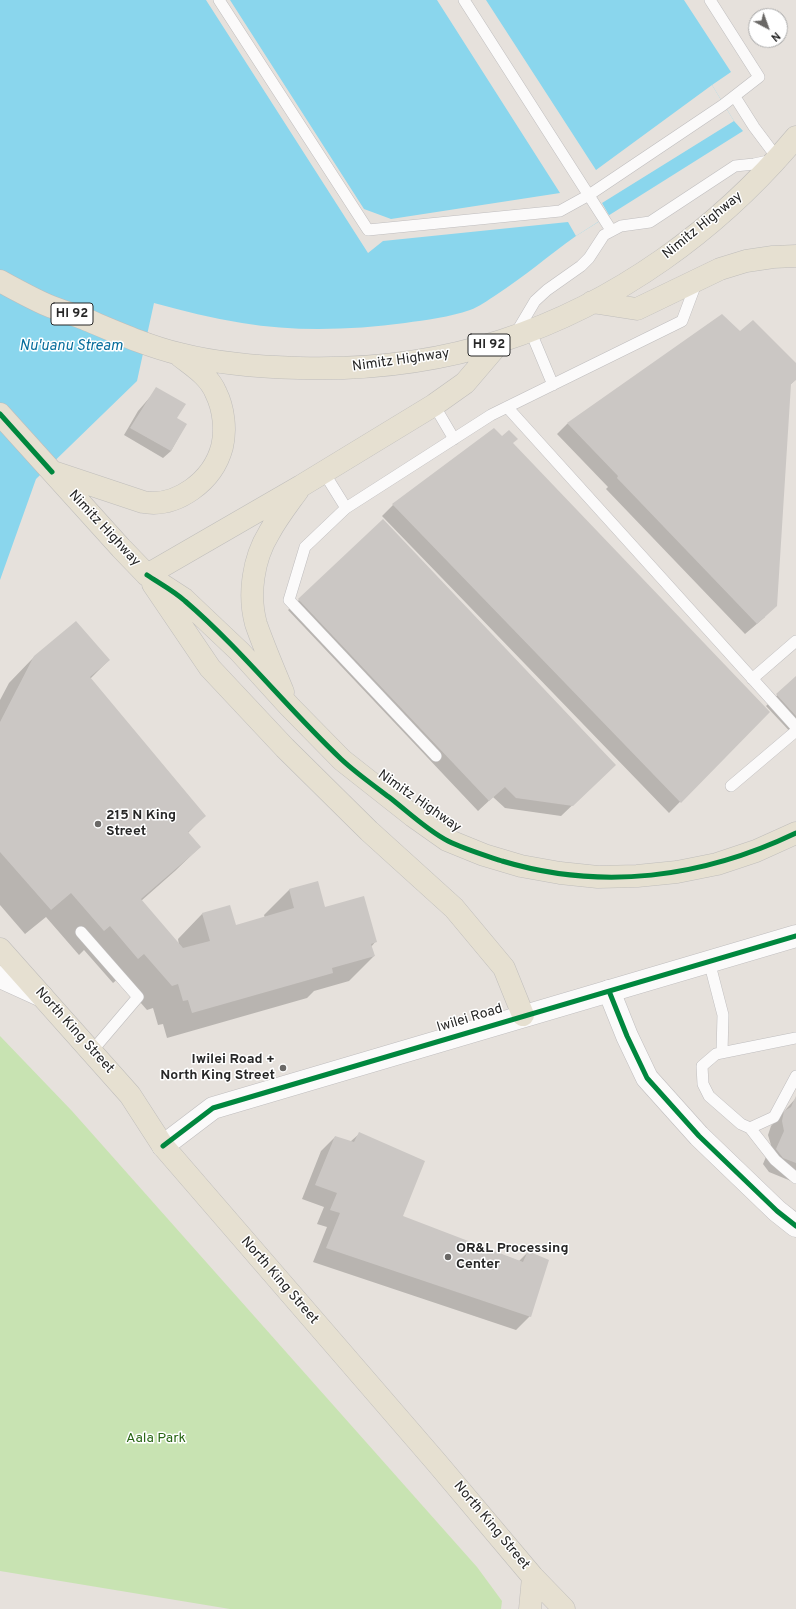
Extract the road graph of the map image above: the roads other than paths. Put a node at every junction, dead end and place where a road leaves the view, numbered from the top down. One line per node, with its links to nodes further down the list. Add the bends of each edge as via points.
1 (219, 0): 7 (lane, via 368,230 560,211)
2 (464, 0): 7 (lane)
3 (710, 0): 4 (lane, via 759,77)
4 (735, 97): 6 (lane); 7 (lane)
5 (796, 137): 6 (main road, Nimitz Highway / HI 92)
6 (778, 159): 8 (lane, via 735,166 650,222); 12 (main road, Nimitz Highway / HI 92, via 747,191 678,249)
7 (589, 195): 8 (lane)
8 (611, 230): 13 (lane, via 599,240 589,258 581,266 535,301)
9 (796, 256): 10 (main road, via 746,261)
10 (697, 280): 12 (main road, via 637,309); 15 (lane, via 682,321)
11 (0, 281): 14 (main road, Nimitz Highway / HI 92, via 48,306)
12 (592, 302): 13 (main road, Nimitz Highway / HI 92)
13 (515, 336): 14 (main road, Nimitz Highway / HI 92, via 419,361 328,369 230,363); 15 (lane); 16 (main road, via 465,383)
14 (175, 353): 21 (main road, via 211,382 223,418 224,434 221,449 215,463 196,487 174,500 153,504)
15 (553, 385): 17 (lane)
16 (434, 405): 19 (lane); 20 (main road)
17 (507, 407): 19 (lane); 26 (lane)
18 (0, 414): 21 (main road, Nimitz Highway)
19 (454, 439): 23 (lane)
20 (323, 471): 22 (main road); 23 (lane)
21 (52, 472): 24 (main road, Nimitz Highway)
22 (301, 486): 24 (main road); 27 (main road, via 268,533 257,562 253,587 256,623)
23 (346, 508): 30 (lane, via 305,547 289,600)
24 (147, 575): 27 (main road, Nimitz Highway, via 184,599 240,652); 40 (main road, via 210,668 285,748 358,820 454,908 504,968)
25 (796, 641): 26 (lane)
26 (752, 679): 28 (lane)
27 (289, 706): 32 (main road, Nimitz Highway, via 342,760 447,840 521,866 598,877 677,872 730,860)
28 (796, 727)
29 (796, 731): 31 (lane)
30 (436, 756)
31 (731, 786)
32 (796, 834)
33 (81, 932): 42 (lane, via 138,997)
34 (796, 936): 36 (street, Iwilei Road)
35 (0, 949): 39 (main road, North King Street)
36 (709, 961): 38 (street, Iwilei Road); 43 (lane, via 723,1015)
37 (0, 977): 39 (street)
38 (609, 991): 40 (street, Iwilei Road); 48 (street, via 648,1078 698,1136)
39 (42, 996): 42 (main road, North King Street)
40 (523, 1015): 46 (street, Iwilei Road, via 213,1108)
41 (796, 1038): 43 (lane)
42 (92, 1051): 46 (main road, North King Street, via 129,1094)
43 (722, 1052): 45 (lane, via 702,1066 703,1084 709,1096 741,1124)
44 (796, 1076): 45 (lane, via 774,1117)
45 (750, 1128): 47 (lane, via 775,1160)
46 (163, 1146): 49 (main road, North King Street, via 438,1463)
47 (796, 1178)
48 (796, 1226)
49 (533, 1577): 50 (main road); 51 (main road, North King Street)
50 (530, 1609)
51 (564, 1609)

